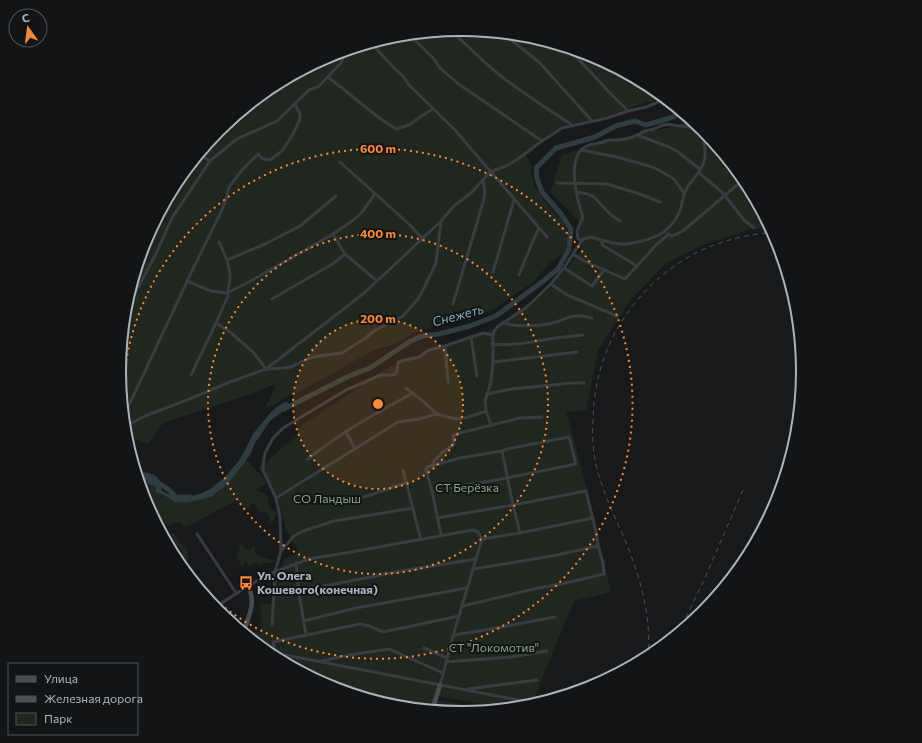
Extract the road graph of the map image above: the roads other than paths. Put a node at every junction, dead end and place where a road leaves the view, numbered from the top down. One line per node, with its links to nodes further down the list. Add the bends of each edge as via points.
1 (457, 36): 13 (street, via 500,75)
2 (414, 39): 17 (street, via 457,83)
3 (511, 40): 12 (street, via 539,62)
4 (375, 47): 10 (street)
5 (576, 57): 11 (street)
6 (343, 58): 7 (street)
7 (328, 77): 9 (street); 10 (street, via 396,129 409,125)
8 (659, 101): 11 (street)
9 (295, 104): 20 (street, via 277,121 237,139); 54 (street, via 300,119 293,134 282,151 270,160 263,159 258,154 229,187 221,212)
10 (433, 110): 22 (street, via 455,130)
11 (628, 111): 12 (street)
12 (592, 121): 13 (street)
13 (572, 125): 17 (street, via 562,128)
14 (690, 126): 15 (street, via 663,125)
15 (637, 135): 18 (street, via 587,146); 23 (street, via 678,152)
16 (704, 140): 23 (street, via 706,154)
17 (542, 141): 22 (street, via 518,159)
18 (581, 150): 26 (street, via 574,166); 29 (street, via 657,169 674,179)
19 (203, 157): 20 (street)
20 (210, 161): 57 (street, via 172,218)
21 (340, 162): 30 (street)
22 (490, 172): 24 (street); 33 (street)
23 (700, 172): 29 (street); 31 (street)
24 (483, 180): 35 (street); 60 (street, via 484,199)
25 (557, 183): 26 (street)
26 (574, 183): 28 (street); 34 (street, via 607,184)
27 (739, 183): 31 (street)
28 (576, 192): 36 (street, via 593,196); 43 (street, via 583,217 577,231 578,239)
29 (684, 193): 39 (street, via 680,212)
30 (375, 194): 40 (street, via 362,212); 42 (street)
31 (725, 195): 38 (street, via 744,220); 39 (street, via 683,231 672,236)
32 (336, 196): 48 (street, via 300,226)
33 (514, 200): 37 (street); 52 (street)
34 (660, 202)
35 (441, 221): 42 (street); 72 (street, via 436,264 418,299 404,316 374,331 342,353 306,359 291,367)
36 (620, 221)
37 (539, 228): 41 (street); 53 (street)
38 (754, 228)
39 (666, 233): 44 (street, via 629,244); 49 (street)
40 (333, 234): 46 (street); 58 (street)
41 (547, 237)
42 (422, 238): 55 (street)
43 (582, 240): 44 (street, via 590,237); 47 (street)
44 (602, 241): 49 (street, via 602,245)
45 (219, 242): 48 (street)
46 (345, 254): 55 (street); 59 (street)
47 (573, 254): 50 (street); 51 (street)
48 (227, 260): 58 (street, via 230,277)
49 (637, 266): 51 (street, via 624,279)
50 (564, 268): 51 (street, via 592,286); 56 (street)
51 (604, 270)
52 (492, 272)
53 (519, 276)
54 (187, 281): 58 (street, via 211,291); 80 (street)
55 (377, 281): 72 (street)
56 (551, 284): 61 (street, via 567,295); 63 (street, via 527,307)
57 (136, 290)
58 (227, 293): 64 (street)
59 (272, 299)
60 (453, 304)
61 (617, 316)
62 (592, 318): 63 (street, via 571,316 550,324 534,326)
63 (503, 322): 65 (street)
64 (216, 323): 72 (street, via 253,352); 73 (street)
65 (493, 335): 67 (street, via 483,332); 68 (street)
66 (583, 335): 68 (street, via 510,345)
67 (471, 337): 69 (street); 74 (street)
68 (492, 344): 71 (street)
69 (445, 346): 75 (street); 95 (street, via 428,350 419,357 401,361 394,375 382,375 346,390 283,428 271,441 263,465)
70 (577, 352): 71 (street)
71 (493, 362): 79 (street)
72 (266, 368): 84 (street)
73 (191, 375)
74 (476, 376)
75 (448, 382)
76 (584, 383): 79 (street, via 512,389)
77 (406, 388): 78 (street)
78 (413, 394): 82 (street); 86 (street)
79 (487, 394): 81 (street)
80 (127, 409)
81 (486, 411): 82 (street, via 457,419); 85 (street)
82 (437, 414): 87 (street, via 398,422)
83 (542, 417): 85 (street, via 520,418)
84 (130, 424)
85 (491, 425): 90 (street, via 453,436 454,444)
86 (346, 432): 87 (street); 89 (street)
87 (355, 449): 95 (street)
88 (502, 451): 90 (street); 92 (street); 92 (street, via 569,437 576,464)
89 (308, 459)
90 (431, 466): 94 (street, via 426,470)
91 (403, 470): 93 (street)
92 (507, 478): 94 (street); 97 (street)
93 (406, 483): 96 (street); 98 (street)
94 (432, 491): 99 (street)
95 (276, 498): 107 (street)
96 (355, 500)
97 (513, 505): 99 (street); 100 (street, via 586,491); 101 (street)
98 (413, 508): 105 (street); 107 (street, via 334,521 303,531 294,536)
99 (437, 518): 103 (street)
100 (593, 518): 101 (street); 106 (street)
101 (520, 533): 104 (street)
102 (197, 534): 114 (street)
103 (441, 536): 104 (street, via 473,530 478,532); 105 (street)
104 (482, 539): 108 (street)
105 (421, 540): 109 (street)
106 (598, 546): 110 (street); 117 (street, via 604,574)
107 (282, 551): 111 (street)
108 (476, 558): 110 (street); 115 (street, via 324,586)
109 (296, 563): 111 (street); 115 (street)
110 (473, 569): 113 (street)
111 (275, 572): 112 (street); 121 (street)
112 (248, 586): 114 (street); 122 (street, via 252,604)
113 (467, 588): 117 (street); 120 (street, via 356,608)
114 (236, 593): 116 (street)
115 (299, 593): 120 (street)
116 (220, 604)
117 (463, 606): 118 (street)
118 (460, 616): 123 (street, via 383,632 360,624); 124 (street)
119 (555, 617): 124 (street)
120 (303, 621): 123 (street)
121 (272, 626)
122 (245, 628)
123 (306, 635): 126 (street, via 274,642)
124 (454, 635): 129 (street)
125 (424, 648): 129 (street)
126 (274, 649)
127 (547, 651): 131 (street)
128 (281, 654): 130 (street)
129 (447, 658): 131 (street)
130 (321, 661): 132 (street, via 389,649); 134 (street)
131 (446, 662): 132 (street)
132 (443, 673): 134 (street)
133 (538, 680): 135 (street)
134 (440, 685): 135 (street); 137 (street)
135 (464, 690): 136 (street)
136 (524, 701)
137 (434, 706)

